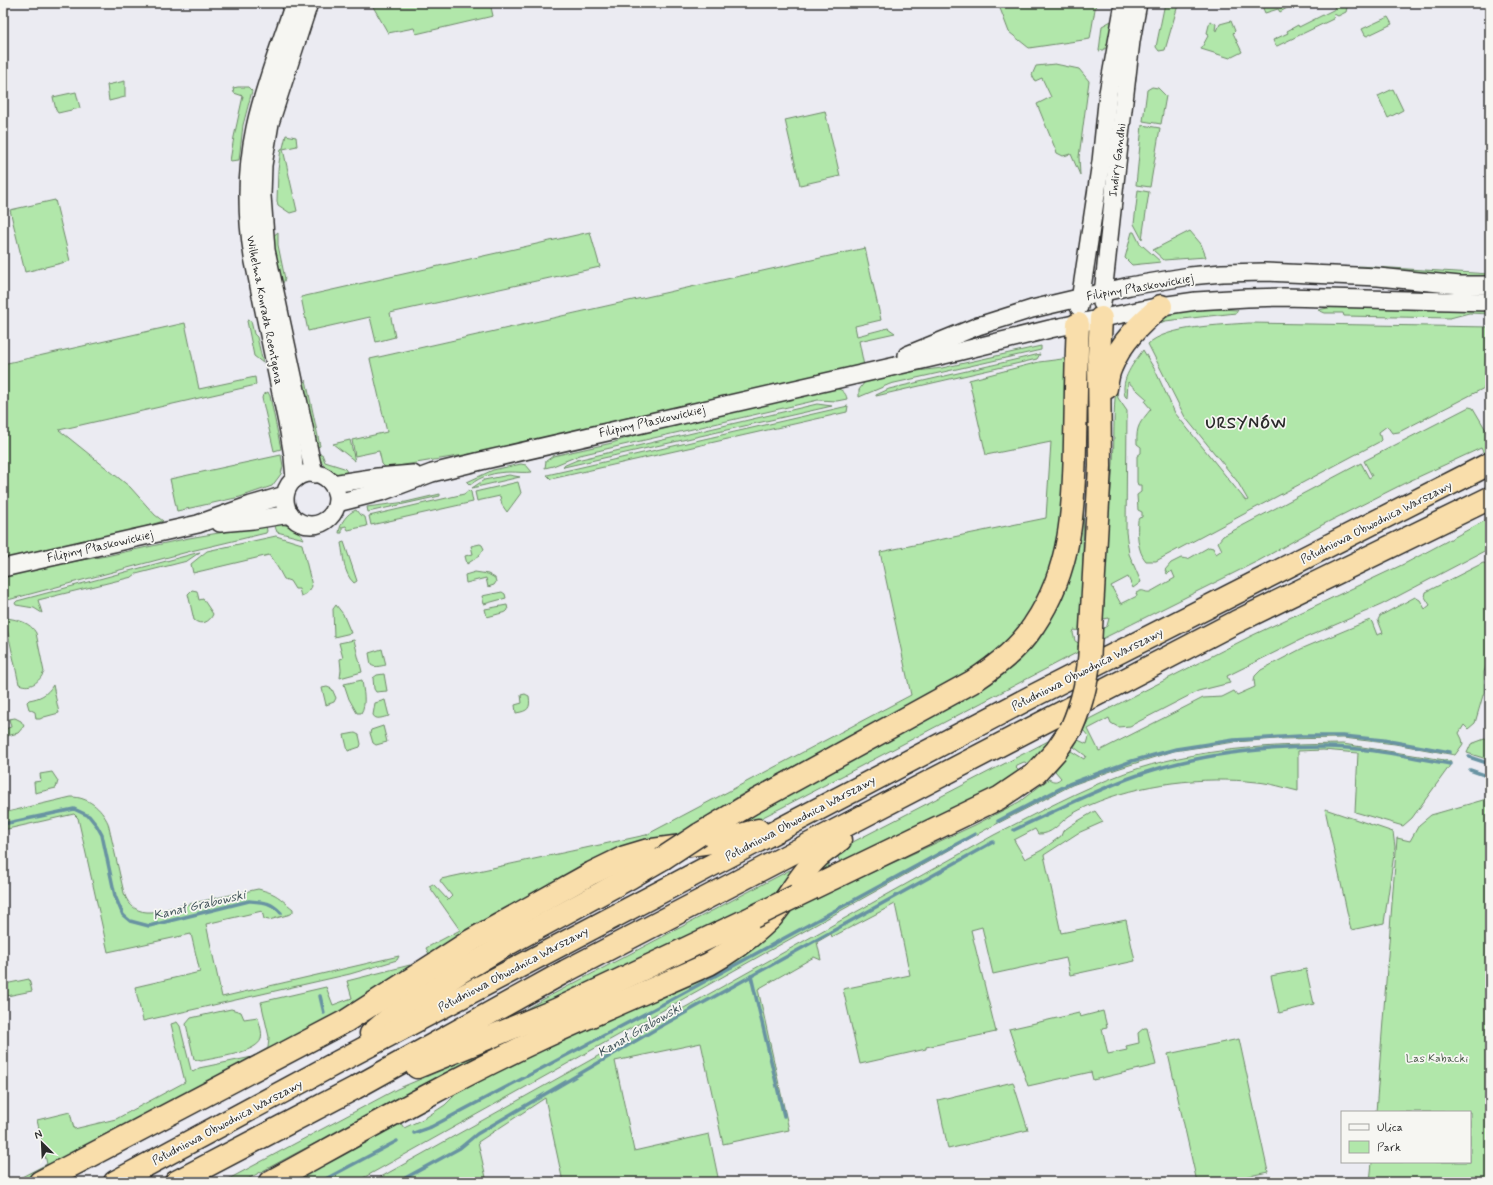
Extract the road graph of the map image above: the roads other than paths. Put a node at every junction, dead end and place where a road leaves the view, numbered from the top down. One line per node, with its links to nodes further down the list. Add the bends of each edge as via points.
1 (294, 3): 17 (main road, Wilhelma Konrada Roentgena, via 266,85 255,127 248,172 248,203 252,257 289,432)
2 (309, 3): 16 (main road, Wilhelma Konrada Roentgena, via 270,123 262,196 269,264)
3 (1124, 3): 7 (main road, Indiry Gandhi, via 1108,93)
4 (1138, 3): 6 (main road, Indiry Gandhi, via 1120,126)
5 (1490, 285): 6 (main road, Filipiny Płaskowickiej, via 1265,272 1222,273 1161,280)
6 (1103, 292): 7 (main road, Filipiny Płaskowickiej); 10 (main road, Indiry Gandhi)
7 (1079, 298): 11 (main road, Indiry Gandhi); 12 (main road, Filipiny Płaskowickiej, via 999,318)
8 (1490, 302): 9 (main road, Filipiny Płaskowickiej, via 1261,297)
9 (1161, 306): 10 (main road, Filipiny Płaskowickiej); 13 (highway, via 1145,319 1124,344 1111,366)
10 (1101, 318): 11 (main road, Filipiny Płaskowickiej); 13 (highway)
11 (1078, 324): 12 (main road, Filipiny Płaskowickiej); 27 (highway, bridge, via 1071,523 1060,574 1048,602 1034,627 1015,648 972,682 752,803 638,874 462,971 392,1016)
12 (874, 371): 15 (main road, Filipiny Płaskowickiej)
13 (1100, 409): 28 (highway, bridge, via 1097,540 1086,688 1071,729 1036,773 999,798 556,1010 421,1066)
14 (1489, 464): 26 (highway, Południowa Obwodnica Warszawy, via 1031,697)
15 (432, 473): 18 (main road, Filipiny Płaskowickiej); 21 (main road, Filipiny Płaskowickiej, via 384,491)
16 (314, 474): 17 (main road, via 302,475); 18 (main road)
17 (295, 479): 19 (main road)
18 (332, 484): 21 (main road)
19 (285, 495): 22 (main road, via 286,508); 23 (main road, Filipiny Płaskowickiej)
20 (1490, 498): 25 (highway, via 1229,626)
21 (337, 504): 22 (main road, via 331,516 316,525 296,521)
22 (290, 514): 23 (main road, Filipiny Płaskowickiej)
23 (198, 524): 24 (main road, Filipiny Płaskowickiej)
24 (3, 568)
25 (877, 810): 28 (highway, via 566,971); 32 (highway, via 818,857 772,917 749,939 730,952 709,964 504,1057)
26 (803, 817): 27 (highway, Południowa Obwodnica Warszawy); 29 (highway, via 719,841 645,851 625,857 472,940 346,1021)
27 (338, 1062): 30 (highway, Południowa Obwodnica Warszawy)
28 (355, 1088): 31 (highway)
29 (40, 1182)
30 (115, 1182)
31 (176, 1182)
32 (270, 1182)

